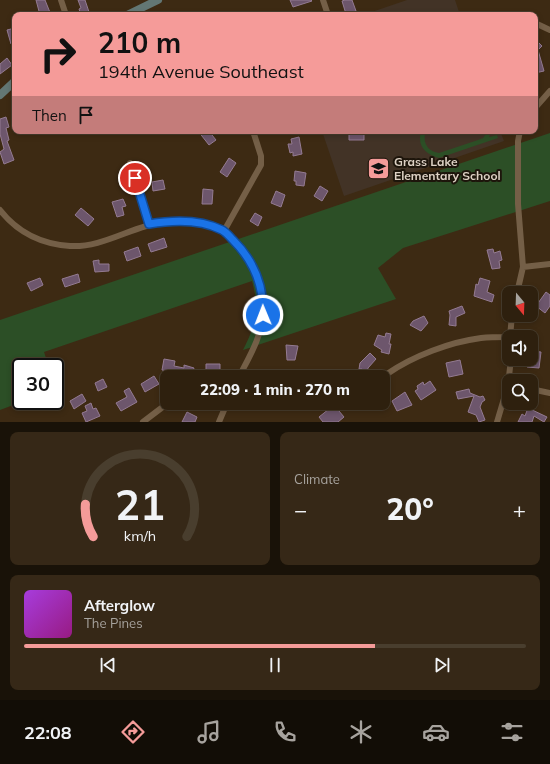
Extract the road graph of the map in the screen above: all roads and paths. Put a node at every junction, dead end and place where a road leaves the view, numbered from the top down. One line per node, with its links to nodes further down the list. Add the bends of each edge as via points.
1 (61, 0): 4 (street)
2 (158, 0): 5 (street)
3 (323, 0): 6 (street)
4 (65, 12)
5 (133, 12)
6 (327, 12)
7 (538, 24): 8 (street)
8 (550, 30)
9 (12, 84): 11 (street)
10 (550, 91): 12 (street)
11 (0, 94)
12 (538, 105)
13 (254, 134): 18 (street, via 262,156 261,165)
14 (519, 134): 20 (street, via 518,204)
15 (130, 163): 17 (street)
16 (0, 210): 17 (street, via 8,221 22,232 42,242 71,246 99,242)
17 (149, 224): 18 (street, via 178,221 204,224)
18 (224, 231): 23 (street, via 252,264 263,295 263,315 258,339)
19 (550, 264): 20 (street)
20 (523, 267): 21 (street)
21 (519, 286)
22 (502, 337): 24 (street, via 481,338 443,347 413,358)
23 (242, 370)
24 (390, 372)
25 (538, 390): 26 (street)
26 (550, 393)
27 (502, 405): 32 (street)
28 (160, 409): 30 (street)
29 (224, 410): 31 (street)
30 (143, 422)
31 (219, 422)
32 (497, 422)

